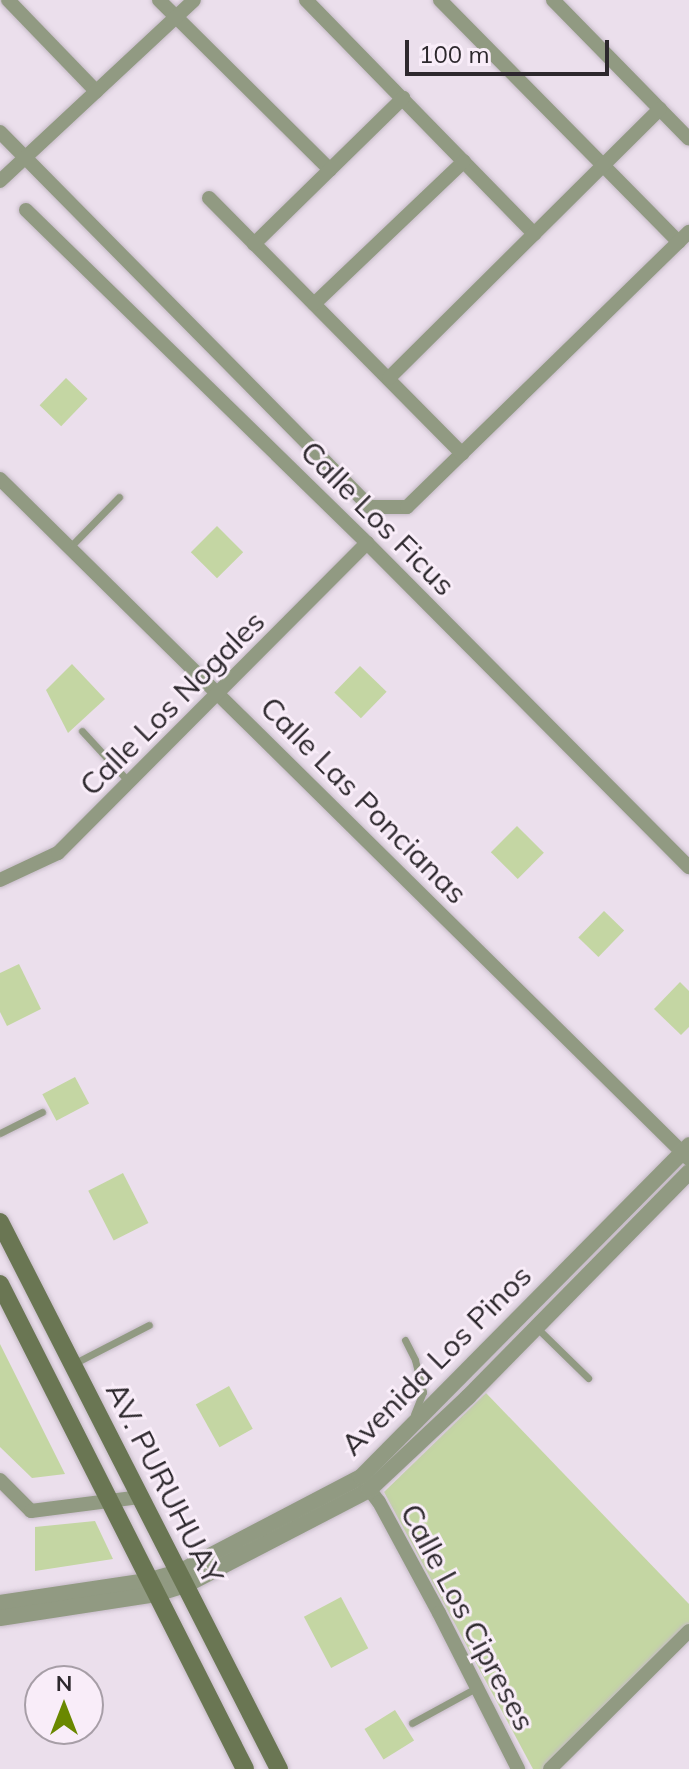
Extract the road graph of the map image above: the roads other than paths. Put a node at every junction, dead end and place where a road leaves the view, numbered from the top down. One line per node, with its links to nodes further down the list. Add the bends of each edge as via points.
1 (8, 0): 8 (street)
2 (159, 0): 7 (street)
3 (194, 0): 7 (street)
4 (306, 0): 9 (street)
5 (440, 0): 15 (street)
6 (553, 0): 10 (street)
7 (176, 17): 8 (street); 16 (street)
8 (96, 91): 13 (street)
9 (403, 98): 14 (street); 16 (street)
10 (660, 109): 12 (street); 15 (street)
11 (0, 132): 13 (street)
12 (689, 139)
13 (25, 158): 17 (street); 25 (street, via 370,507 407,507)
14 (464, 161): 20 (street); 23 (street)
15 (603, 165): 20 (street); 21 (street)
16 (330, 170): 22 (street)
17 (3, 173)
18 (209, 198): 22 (street)
19 (26, 210): 28 (street, Calle Los Ficus)
20 (534, 234): 24 (street)
21 (684, 237): 25 (street)
22 (254, 244): 23 (street)
23 (314, 304): 24 (street)
24 (389, 378): 25 (street)
25 (462, 454)
26 (0, 479): 29 (street, Calle Las Poncianas)
27 (119, 497): 29 (lane)
28 (367, 543): 30 (street, Calle Los Nogales); 33 (street, Calle Los Ficus)
29 (70, 547): 30 (street, Calle Las Poncianas)
30 (220, 694): 32 (street, Calle Los Nogales); 37 (street, Calle Las Poncianas)
31 (82, 731): 32 (lane)
32 (129, 782): 34 (street, Calle Los Nogales, via 58,853)
33 (689, 867)
34 (0, 880)
35 (42, 1112): 36 (lane)
36 (0, 1133)
37 (687, 1152): 46 (street, Avenida Los Pinos)
38 (689, 1172): 42 (street, Avenida Los Pinos)
39 (0, 1222): 44 (main road, AV. PURUHUAY)
40 (0, 1284): 50 (main road, AV. PURUHUAY)
41 (149, 1325): 44 (lane)
42 (536, 1327): 45 (lane); 48 (street, Avenida Los Pinos)
43 (405, 1340): 46 (lane, via 423,1392)
44 (73, 1364): 49 (main road, AV. PURUHUAY)
45 (588, 1378)
46 (399, 1439): 48 (street, Avenida Los Pinos)
47 (0, 1480): 50 (street, via 31,1511)
48 (365, 1484): 51 (street, Avenida Los Pinos); 56 (street, Calle Los Cipreses)
49 (141, 1497): 50 (street); 51 (main road, AV. PURUHUAY)
50 (110, 1504): 52 (main road, AV. PURUHUAY)
51 (182, 1578): 52 (street, Avenida Los Pinos); 59 (main road, AV. PURUHUAY)
52 (152, 1588): 53 (street, Avenida Los Pinos); 54 (street, Avenida Los Pinos); 58 (main road, AV. PURUHUAY)
53 (0, 1603)
54 (0, 1618)
55 (689, 1631): 61 (street)
56 (476, 1688): 57 (lane); 60 (street, Calle Los Cipreses)
57 (412, 1723)
58 (245, 1769)
59 (279, 1769)
60 (518, 1769)
61 (550, 1769)

